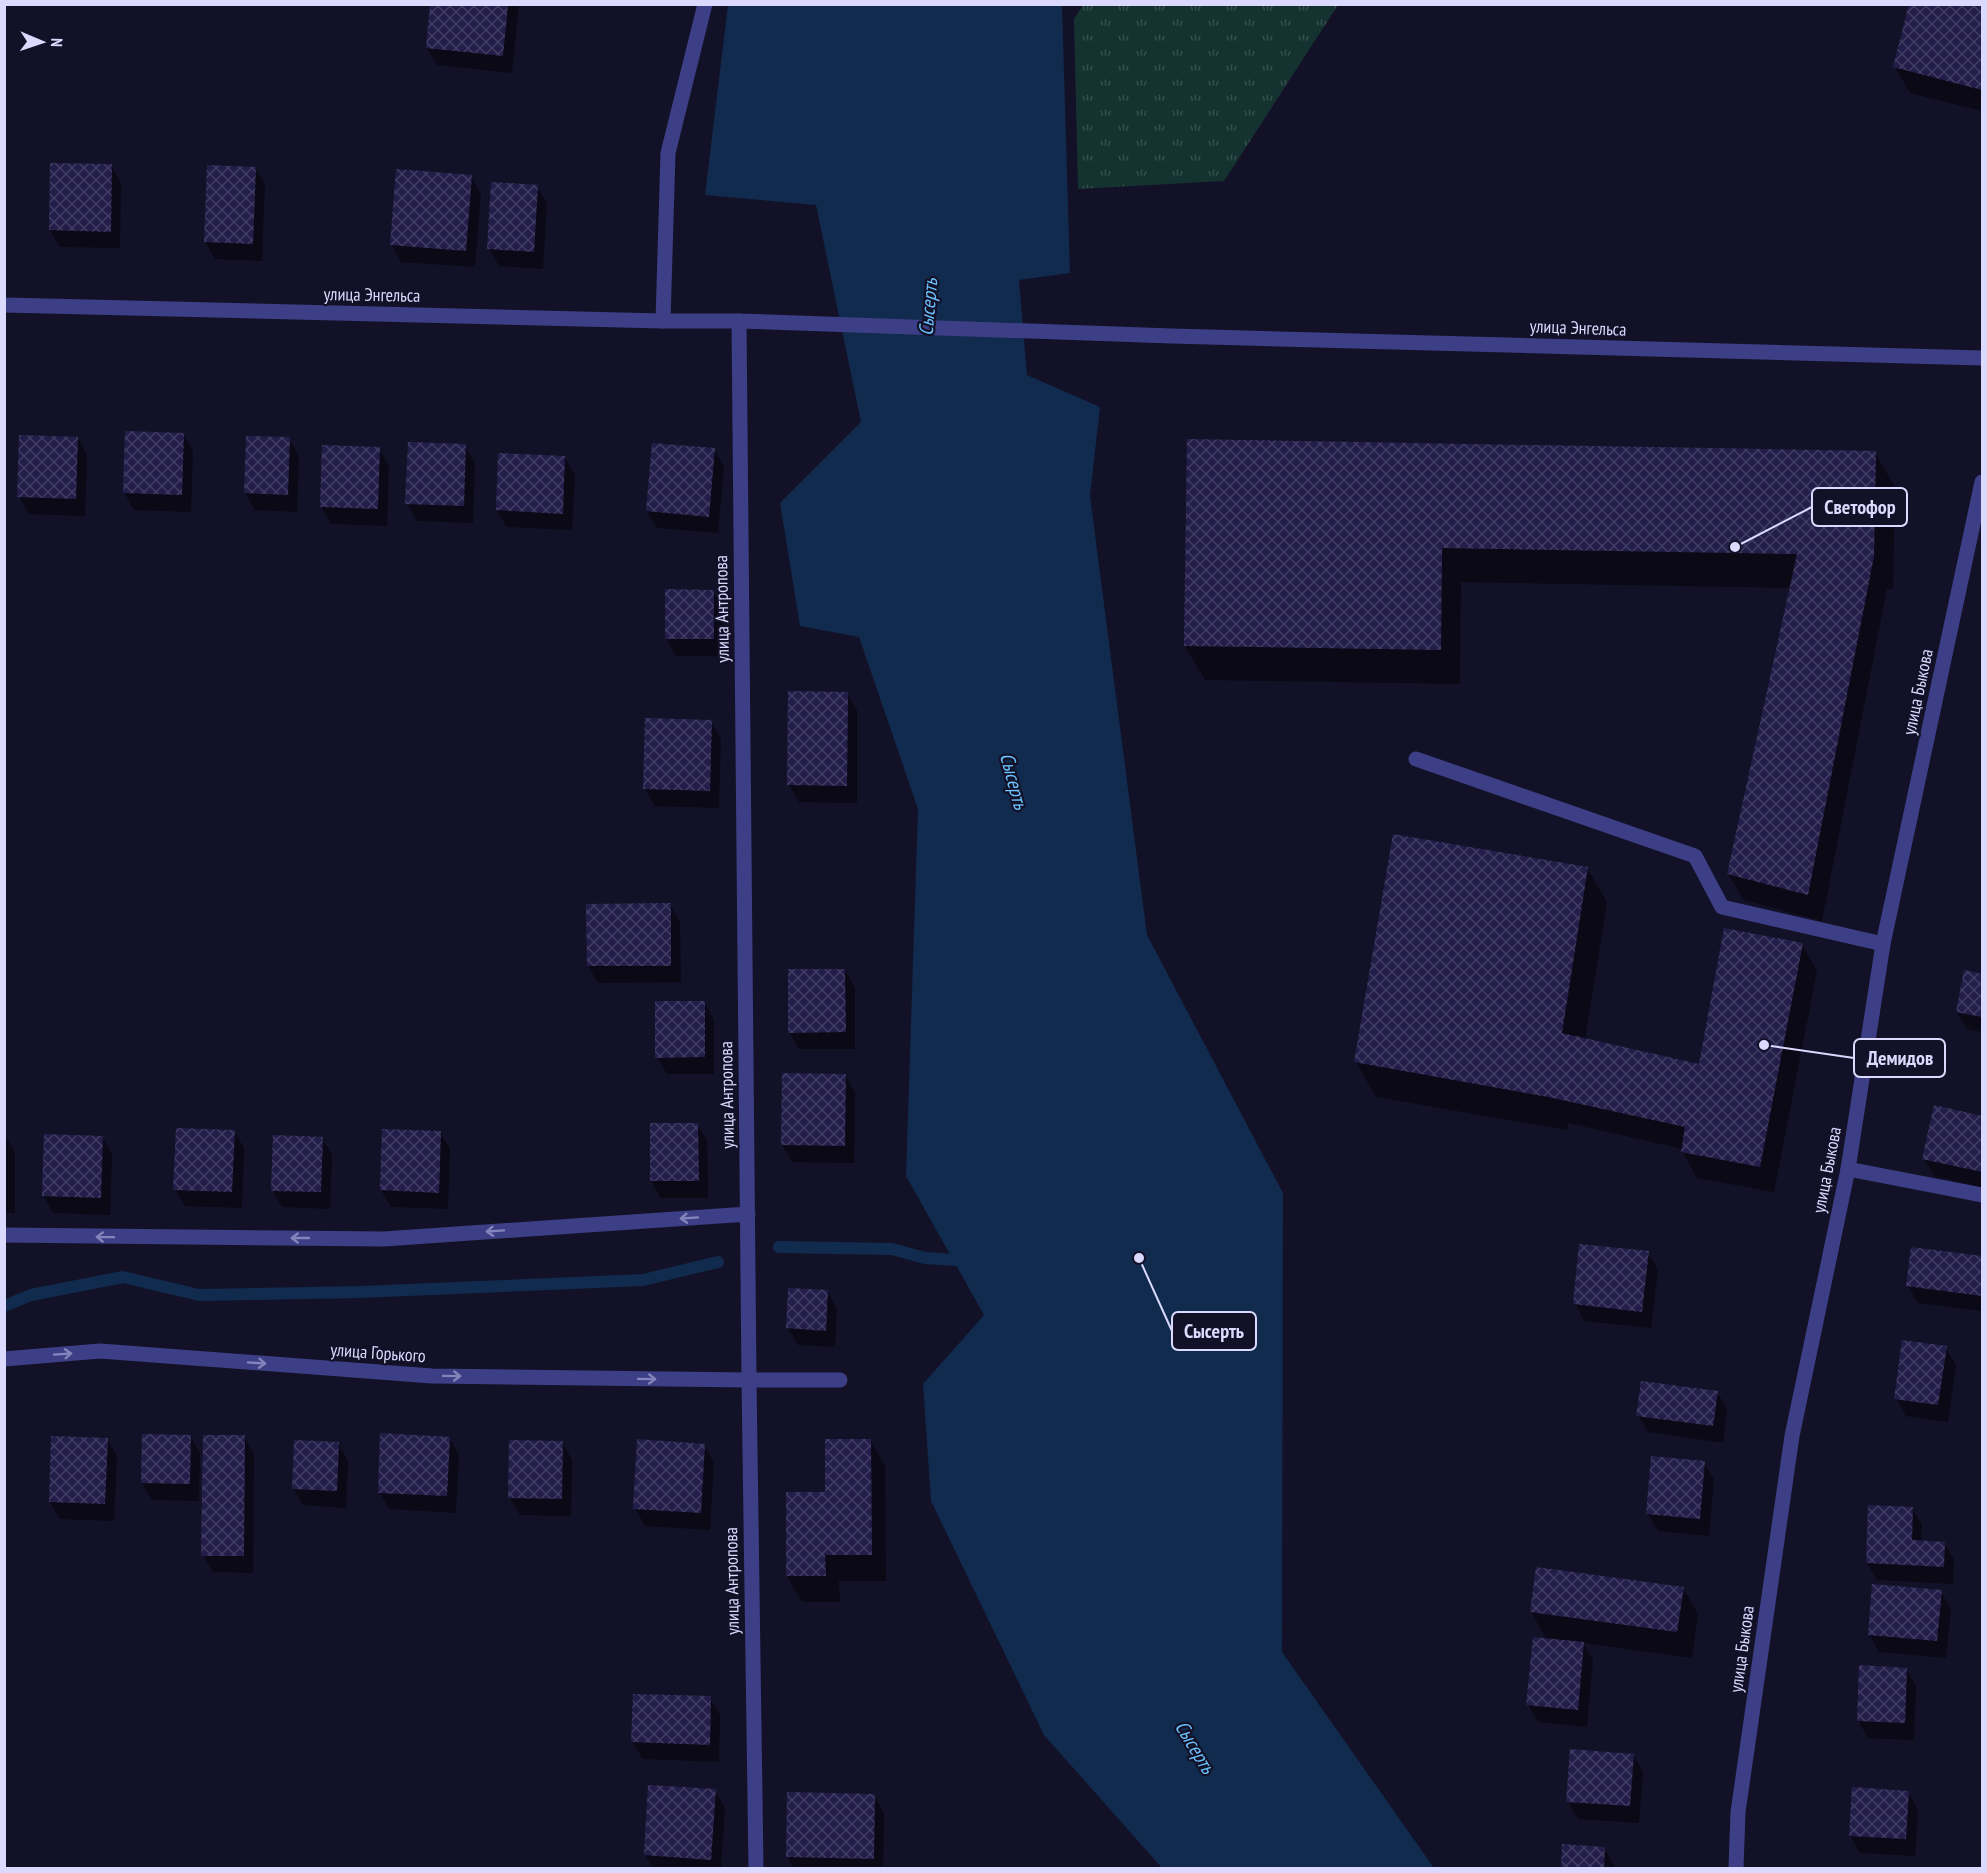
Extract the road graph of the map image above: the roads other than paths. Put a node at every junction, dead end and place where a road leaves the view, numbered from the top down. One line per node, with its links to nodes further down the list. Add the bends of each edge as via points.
1 (705, 4): 3 (street, via 668,153)
2 (4, 305): 3 (street, улица Энгельса)
3 (663, 321): 4 (street, улица Энгельса)
4 (739, 321): 5 (street, улица Энгельса); 11 (street, улица Антропова)
5 (1983, 358)
6 (1983, 482): 8 (street, улица Быкова)
7 (1416, 759): 8 (street, via 1695,856 1722,907)
8 (1884, 944): 9 (street, улица Быкова)
9 (1848, 1169): 10 (street); 17 (street, улица Быкова, via 1792,1436 1738,1812)
10 (1983, 1195)
11 (748, 1214): 12 (street, one-way to 12, via 384,1239); 14 (street, улица Антропова)
12 (4, 1235)
13 (4, 1359): 14 (street, улица Горького, one-way to 14, via 100,1352 432,1376)
14 (749, 1380): 15 (street, улица Горького); 16 (street, улица Антропова)
15 (840, 1380)
16 (756, 1869)
17 (1736, 1869)

